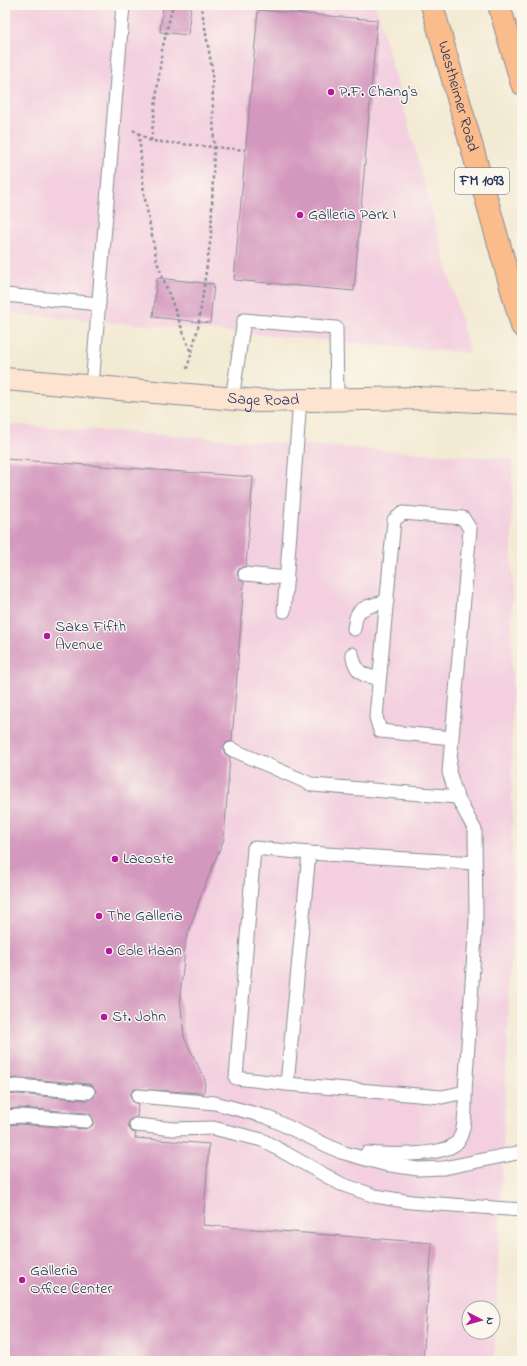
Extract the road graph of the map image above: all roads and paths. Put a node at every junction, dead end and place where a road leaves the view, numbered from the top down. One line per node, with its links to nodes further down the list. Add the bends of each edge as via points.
1 (123, 5): 7 (lane)
2 (173, 5): 9 (path, via 162,50)
3 (201, 5): 10 (path, via 212,69)
4 (432, 5): 14 (main road, Westheimer Road / FM 1093)
5 (499, 5): 6 (main road)
6 (522, 84)
7 (113, 128): 8 (path, via 132,129); 13 (lane)
8 (138, 133): 9 (path); 15 (path, via 144,194 157,262)
9 (151, 141): 10 (path)
10 (214, 147): 11 (path); 15 (path, via 211,236 198,328)
11 (245, 150)
12 (5, 295): 13 (lane)
13 (99, 304): 17 (lane)
14 (522, 326)
15 (191, 354): 18 (path)
16 (5, 379): 17 (main road, Sage Road)
17 (92, 386): 18 (main road, Sage Road)
18 (182, 394): 19 (main road, Sage Road)
19 (232, 399): 20 (lane, via 244,320 336,328); 21 (main road, Sage Road)
20 (337, 399): 21 (main road, Sage Road); 22 (main road, Sage Road, via 416,398)
21 (300, 400): 24 (lane)
22 (522, 403)
23 (245, 574): 24 (lane)
24 (287, 578): 26 (lane)
25 (387, 601): 27 (lane, via 361,611 357,615); 29 (lane); 30 (lane, via 394,520 403,513 463,518 470,529)
26 (284, 611)
27 (354, 629)
28 (352, 654): 29 (lane, via 354,666 366,676)
29 (379, 678): 30 (lane, via 376,717 380,731)
30 (452, 738): 32 (lane, via 449,772)
31 (231, 749): 32 (lane, via 313,785)
32 (457, 797): 34 (lane, via 475,830)
33 (308, 853): 34 (lane); 35 (lane); 35 (lane, via 254,848 236,1078)
34 (475, 863): 38 (lane, via 476,920)
35 (287, 1084): 38 (lane, via 442,1096)
36 (5, 1087): 37 (lane)
37 (88, 1092)
38 (465, 1092): 43 (lane, via 463,1125 458,1141 445,1150 393,1155)
39 (138, 1096): 43 (lane, via 215,1103 267,1117)
40 (5, 1117): 41 (lane)
41 (86, 1121)
42 (136, 1125): 45 (lane, via 174,1129 213,1128 262,1140 341,1184 375,1196 411,1202)
43 (342, 1152): 44 (lane, via 384,1164 418,1169 444,1168)
44 (522, 1152)
45 (522, 1210)

